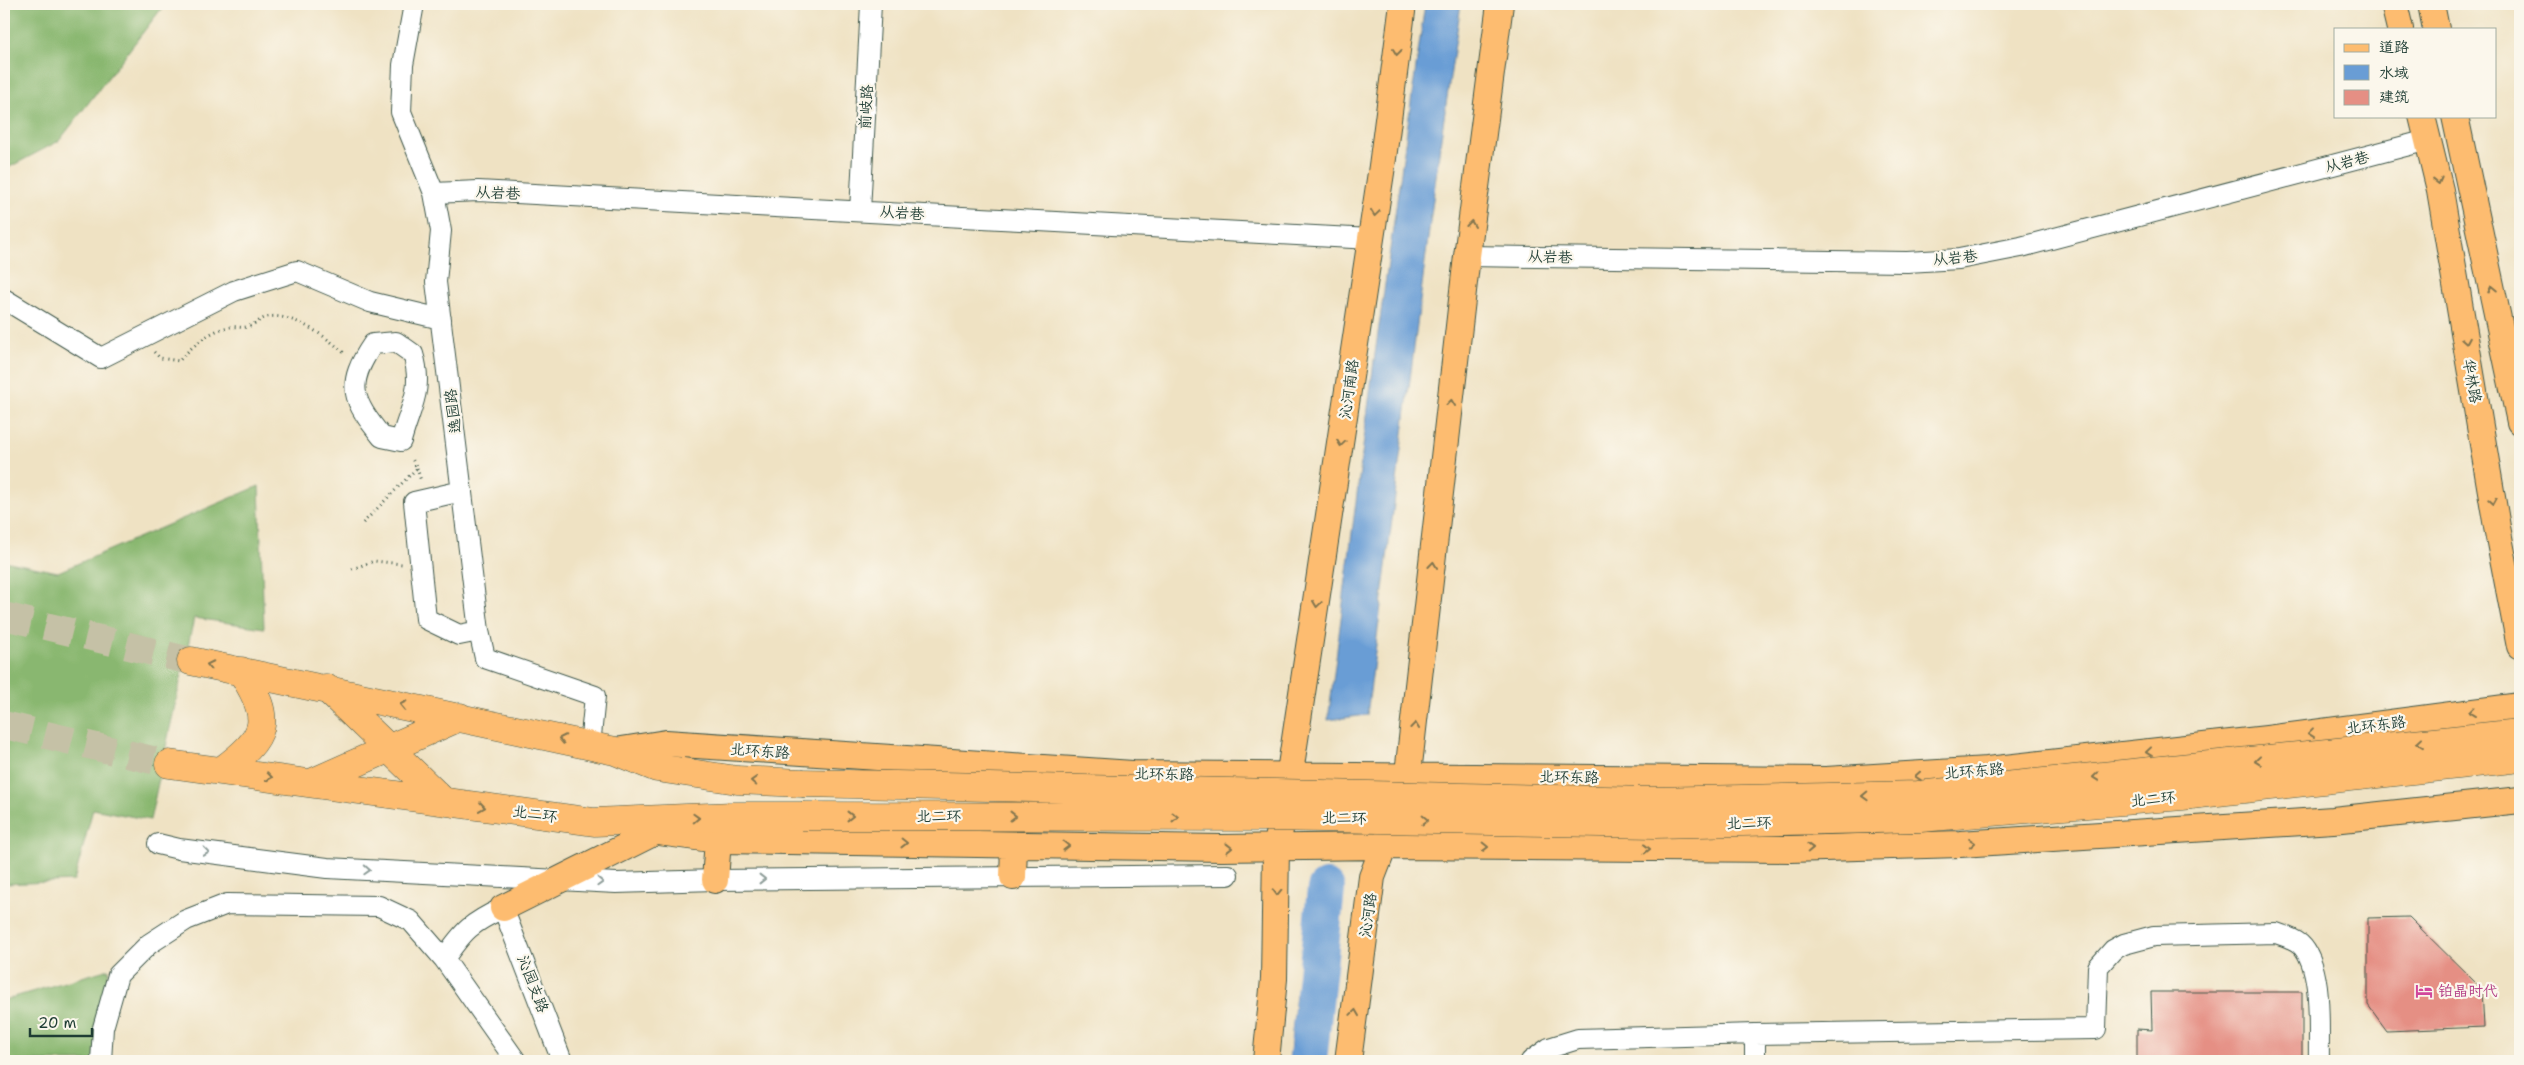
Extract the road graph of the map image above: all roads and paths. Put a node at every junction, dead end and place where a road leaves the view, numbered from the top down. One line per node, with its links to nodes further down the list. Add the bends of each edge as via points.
1 (414, 4): 11 (street, 逸园路, via 403,65 401,112)
2 (871, 4): 12 (street, 前岐路)
3 (1403, 4): 13 (main road, 沁河南路, one-way to 13)
4 (1500, 4): 14 (main road, one-way to 4)
5 (2394, 4): 7 (main road)
6 (2431, 4): 8 (main road)
7 (2400, 28)
8 (2436, 28)
9 (2455, 118): 19 (main road, one-way to 9)
10 (2425, 128): 14 (street, 从岩巷, via 2021,247 1960,259 1907,262); 26 (main road, 华林路, one-way to 26, via 2440,190)
11 (434, 193): 12 (street, 从岩巷, via 478,191); 16 (street, 逸园路, via 441,231 436,282)
12 (860, 211): 13 (street, 从岩巷)
13 (1371, 238): 38 (main road, 沁河南路, one-way to 38)
14 (1467, 256): 39 (main road, one-way to 14)
15 (4, 299): 17 (street, via 101,358)
16 (441, 318): 17 (street, via 370,302 297,271 234,291); 21 (street, 逸园路)
17 (142, 337): 18 (path, via 160,358 179,361 190,349 218,330 247,327 266,317 285,316 317,332)
18 (360, 363): 20 (street, via 354,384 359,405 382,437); 20 (street, via 373,344 396,342 413,354 418,372 417,397)
19 (2520, 422)
20 (401, 441): 22 (path, via 417,468)
21 (462, 491): 23 (street, via 414,502); 25 (street, 逸园路)
22 (363, 523)
23 (420, 564): 24 (path, via 374,561); 25 (street, via 426,619 459,635)
24 (352, 569)
25 (479, 631): 33 (street, 逸园路, via 485,658 595,696)
26 (2520, 646)
27 (191, 661): 28 (highway, 北二环, one-way to 27)
28 (241, 671): 29 (highway, 北二环); 37 (highway, via 257,695 263,716 259,736 244,754)
29 (326, 688): 31 (highway, 北二环, one-way to 29); 34 (highway)
30 (2520, 706): 39 (main road, 北环东路, one-way to 39, via 2266,739 1897,777 1826,780)
31 (460, 717): 33 (highway, 北二环, one-way to 31); 34 (highway)
32 (2520, 733): 33 (highway, 北二环, one-way to 33, bridge, via 1927,794 1634,801 737,780 657,768)
33 (603, 748): 38 (main road, 北环东路, via 666,743 1133,774)
34 (388, 749): 40 (highway); 42 (highway)
35 (2520, 758): 43 (highway, 北二环, one-way to 35, bridge, via 802,816 1268,817 1655,824 1900,819 2182,796)
36 (169, 764): 37 (highway, 北二环)
37 (221, 771): 40 (highway, 北二环, one-way to 40)
38 (1291, 774): 39 (main road, 北环东路); 49 (main road)
39 (1410, 775): 48 (main road, 沁河路, via 1404,805)
40 (311, 783): 42 (highway, 北二环)
41 (2520, 800): 48 (main road, one-way to 41, via 1790,849 1960,844 2333,820)
42 (443, 801): 43 (highway, 北二环, one-way to 43)
43 (594, 822): 44 (main road)
44 (654, 832): 45 (main road); 52 (main road)
45 (718, 840): 47 (main road, one-way to 47); 53 (main road)
46 (158, 844): 52 (street, one-way to 52, via 327,868)
47 (1014, 845): 49 (main road, one-way to 49); 51 (main road)
48 (1384, 846): 49 (main road); 61 (main road, 沁河路, one-way to 48, via 1372,878)
49 (1276, 848): 60 (main road, one-way to 60, via 1274,979)
50 (1228, 875): 51 (street)
51 (1013, 877): 53 (street, one-way to 51)
52 (557, 880): 53 (street, one-way to 53, via 616,883); 54 (main road)
53 (715, 880)
54 (503, 908): 55 (street, via 480,919 462,933); 59 (street, 沁园支路)
55 (444, 959): 57 (street, via 411,920 379,906 227,904 186,920 149,944 118,976 103,1028); 58 (street)
56 (1755, 1034): 62 (street, via 1578,1039 1549,1048); 63 (street); 64 (street, via 2096,1029 2098,967 2113,950 2124,944 2154,936 2276,933 2301,945 2314,968)
57 (101, 1061)
58 (516, 1061)
59 (562, 1061)
60 (1266, 1061)
61 (1348, 1061)
62 (1530, 1061)
63 (1755, 1061)
64 (2319, 1061)

